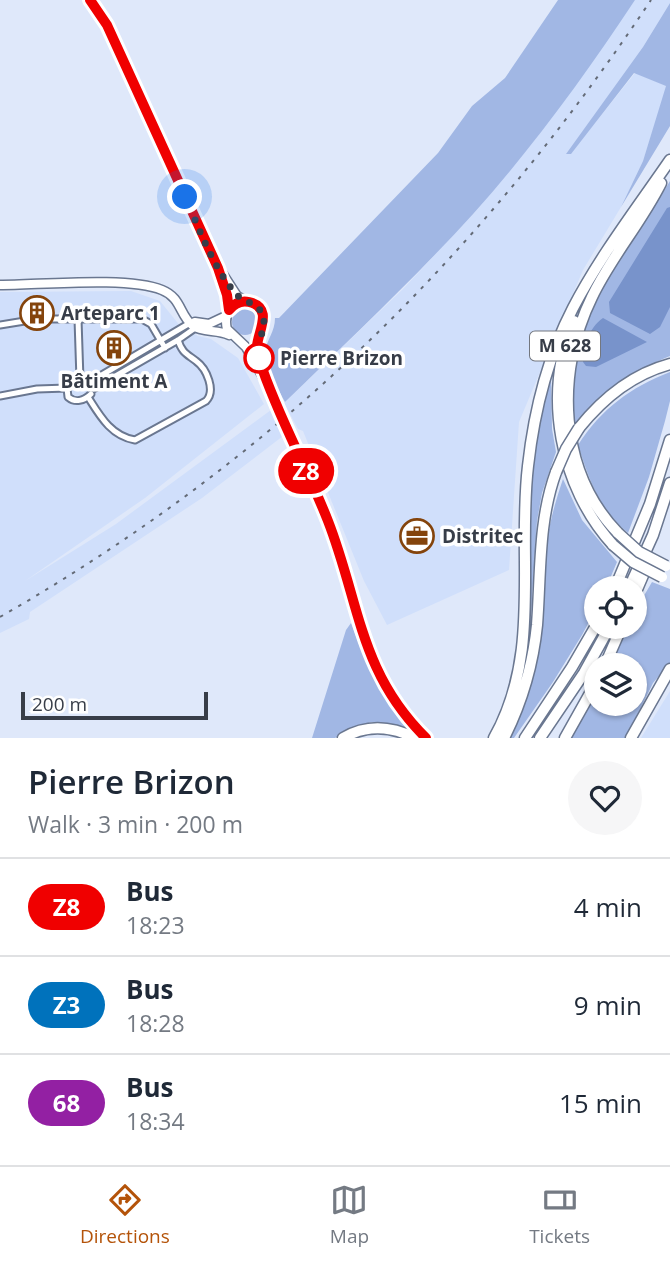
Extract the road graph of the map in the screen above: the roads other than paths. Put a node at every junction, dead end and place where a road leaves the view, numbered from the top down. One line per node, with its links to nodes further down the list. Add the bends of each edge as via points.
1 (90, 0): 3 (main road)
2 (99, 0): 3 (main road)
3 (107, 25): 5 (main road)
4 (670, 162): 28 (highway, M 628, bridge, via 592,296 572,359 568,409 575,458 594,503 639,552); 32 (highway, M 628, bridge, via 589,290 571,327 562,359 559,403 566,463 582,502 613,545 642,568); 44 (highway, via 588,281 551,361 527,467 523,651 510,703)
5 (218, 268): 7 (main road, via 237,296); 8 (main road, via 227,295)
6 (0, 285): 10 (main road, via 147,285 170,294)
7 (249, 302): 8 (main road, via 239,303); 12 (main road, via 263,314)
8 (227, 313): 10 (main road, via 215,323); 13 (main road, via 226,328)
9 (78, 319): 11 (street); 14 (street, via 145,320); 18 (street)
10 (195, 324): 13 (main road); 14 (street); 15 (street)
11 (0, 325)
12 (261, 332): 13 (main road, via 250,340); 22 (main road, via 258,350)
13 (234, 338): 22 (main road, via 248,350)
14 (161, 341): 16 (street); 19 (street)
15 (178, 341): 16 (street); 24 (street, via 210,385 211,396 205,402 135,440 107,426)
16 (165, 348): 21 (street)
17 (667, 364): 45 (highway, bridge, via 618,389 593,411 566,449 544,515 532,660)
18 (80, 380): 19 (street); 20 (street)
19 (90, 382): 21 (street)
20 (67, 388): 23 (street); 24 (street, via 70,399)
21 (93, 389): 24 (street)
22 (271, 391): 43 (main road, via 331,529 374,666 399,708)
23 (0, 396)
24 (88, 397)
25 (670, 440): 29 (highway)
26 (670, 483): 30 (highway)
27 (670, 503): 31 (highway)
28 (668, 567)
29 (620, 576)
30 (634, 576)
31 (642, 576)
32 (666, 578)
33 (588, 639): 46 (highway)
34 (603, 639): 47 (highway)
35 (670, 669): 38 (highway)
36 (670, 678): 39 (highway)
37 (584, 704): 48 (highway)
38 (647, 708)
39 (647, 708)
40 (642, 716): 49 (highway)
41 (343, 738): 42 (highway, via 376,727)
42 (415, 738)
43 (427, 738)
44 (494, 738)
45 (504, 738)
46 (525, 738)
47 (541, 738)
48 (565, 738)
49 (631, 738)

